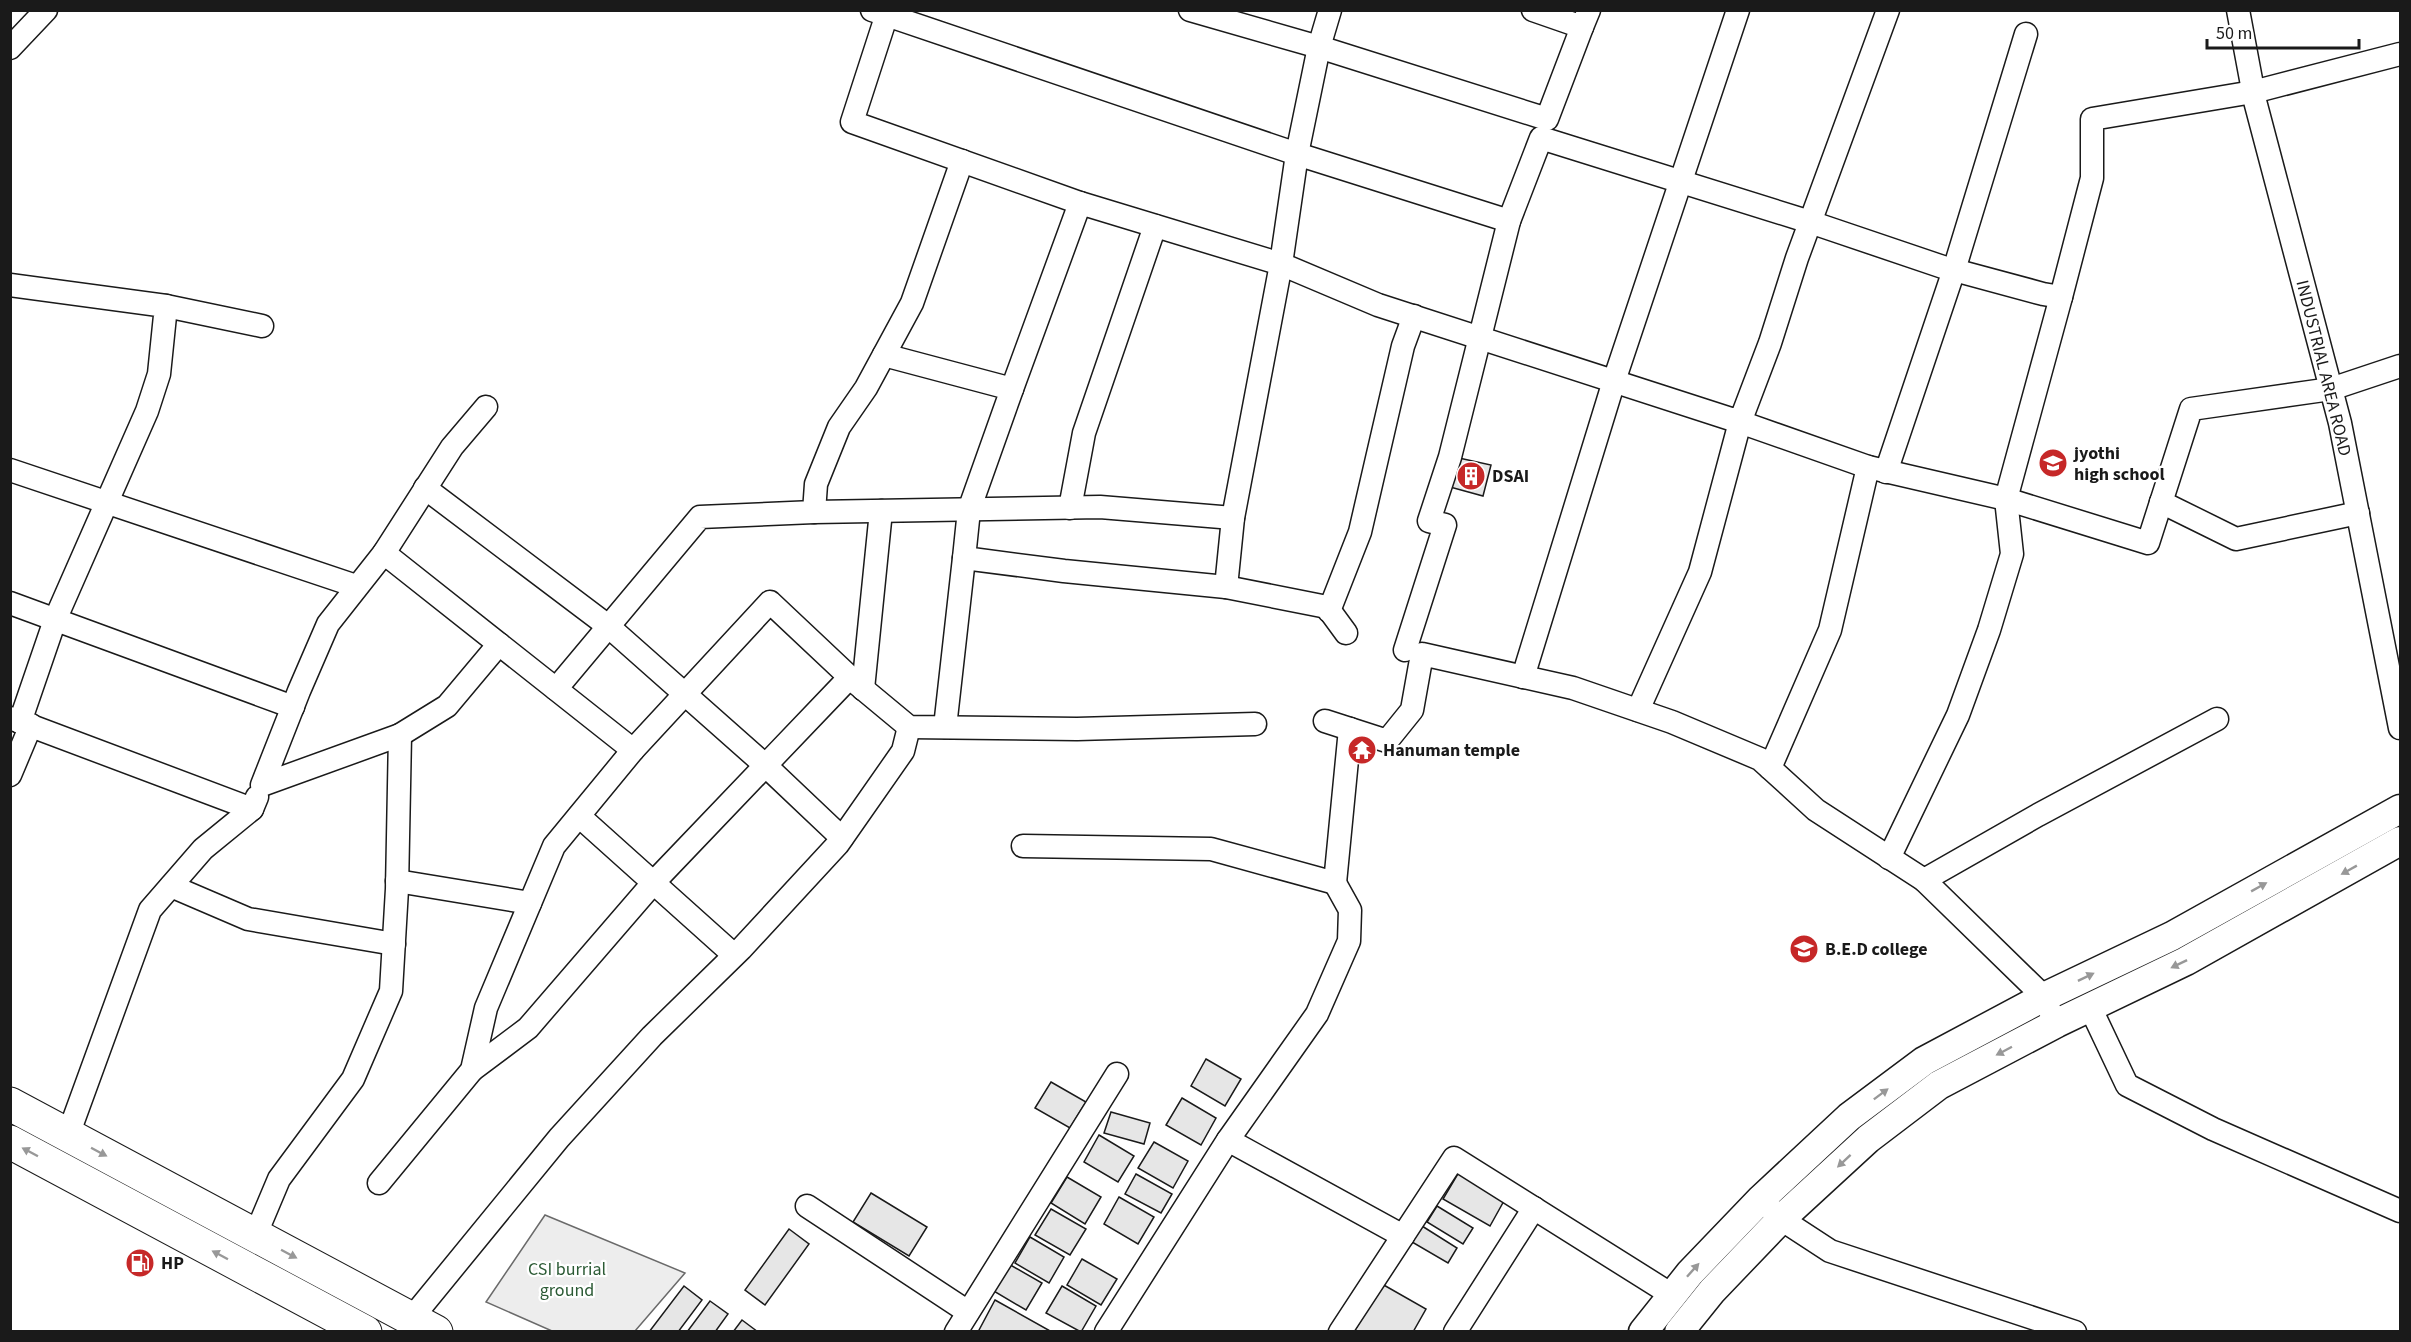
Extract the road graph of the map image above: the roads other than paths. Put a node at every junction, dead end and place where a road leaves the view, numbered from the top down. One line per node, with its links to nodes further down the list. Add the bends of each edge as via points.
1 (46, 10): 12 (street)
2 (1190, 10): 11 (street)
3 (1330, 10): 11 (street)
4 (1533, 10): 9 (street)
5 (1738, 10): 18 (street)
6 (1888, 10): 21 (street)
7 (2238, 10): 14 (street, INDUSTRIAL AREA ROAD)
8 (880, 12): 16 (street); 17 (street, via 852,122)
9 (1586, 19): 15 (street)
10 (2026, 34): 24 (street)
11 (1319, 47): 15 (street); 16 (street)
12 (10, 48)
13 (2400, 54): 14 (street)
14 (2253, 92): 26 (street, via 2092,119 2092,178); 35 (street, INDUSTRIAL AREA ROAD)
15 (1544, 128): 18 (street); 20 (street)
16 (1297, 154): 20 (street); 23 (street)
17 (962, 161): 19 (street); 31 (street, via 912,303)
18 (1680, 182): 21 (street); 33 (street)
19 (1080, 203): 22 (street); 34 (street)
20 (1509, 221): 30 (street)
21 (1810, 222): 24 (street); 37 (street)
22 (1155, 226): 23 (street); 44 (street, via 1084,433)
23 (1281, 264): 28 (street); 49 (street)
24 (1954, 270): 26 (street); 39 (street)
25 (10, 285): 27 (street)
26 (2061, 297): 41 (street)
27 (166, 306): 29 (street); 42 (street, via 159,374 147,411)
28 (1414, 316): 30 (street); 55 (street, via 1403,346 1360,532)
29 (262, 326)
30 (1479, 337): 33 (street); 60 (street, via 1450,457 1429,521 1444,525)
31 (884, 355): 34 (street); 47 (street, via 839,427 816,484)
32 (2400, 366): 35 (street)
33 (1614, 381): 37 (street); 61 (street)
34 (1012, 389): 46 (street)
35 (2331, 389): 43 (street, via 2192,409); 48 (street, INDUSTRIAL AREA ROAD)
36 (486, 407): 40 (street, via 452,447)
37 (1740, 422): 39 (street); 66 (street, via 1700,572)
38 (10, 470): 42 (street)
39 (1877, 470): 41 (street); 78 (street, via 1830,630)
40 (425, 488): 50 (street); 57 (street)
41 (2006, 499): 43 (street, via 2148,543); 87 (street, via 2012,554 1989,630 1958,715)
42 (105, 502): 52 (street); 56 (street)
43 (2161, 502): 48 (street, via 2236,539)
44 (1070, 508): 46 (street); 49 (street)
45 (881, 510): 46 (street); 47 (street); 62 (street)
46 (969, 510): 51 (street)
47 (814, 512): 57 (street, via 700,517)
48 (2358, 513): 73 (street, INDUSTRIAL AREA ROAD)
49 (1233, 518): 53 (street)
50 (384, 552): 52 (street); 59 (street)
51 (964, 558): 53 (street); 72 (street)
52 (356, 586): 65 (street, via 328,624)
53 (1226, 587): 55 (street, via 1327,607)
54 (10, 603): 56 (street)
55 (1329, 611): 58 (street)
56 (55, 620): 65 (street); 69 (street)
57 (608, 626): 63 (street); 64 (street)
58 (1346, 633)
59 (499, 644): 63 (street); 75 (street, via 447,706)
60 (1405, 650)
61 (1523, 677): 66 (street, via 1573,688); 74 (street, via 1422,654 1412,710 1387,741)
62 (856, 683): 64 (street, via 770,602); 71 (street); 77 (street)
63 (556, 689): 76 (street)
64 (685, 694): 76 (street); 77 (street)
65 (293, 707): 80 (street)
66 (1638, 710): 78 (street, via 1761,759)
67 (2217, 719): 88 (street)
68 (1325, 721): 74 (street)
69 (20, 722): 79 (street); 81 (street)
70 (1256, 724): 72 (street, via 1077,729)
71 (909, 727): 72 (street); 84 (street, via 903,751)
72 (945, 727)
73 (2400, 728)
74 (1350, 729): 91 (street)
75 (400, 735): 80 (street); 89 (street)
76 (633, 750): 83 (street)
77 (765, 765): 84 (street); 90 (street)
78 (1770, 768): 87 (street, via 1816,810)
79 (10, 775)
80 (262, 785): 81 (street)
81 (252, 809): 92 (street, via 202,849)
82 (2400, 809): 96 (main road, one-way to 82, via 2172,936)
83 (579, 816): 90 (street); 93 (street, via 554,846)
84 (842, 838): 95 (street)
85 (2400, 841): 97 (main road, one-way to 97, via 2186,961)
86 (1023, 846): 91 (street, via 1211,849)
87 (1889, 858): 88 (street)
88 (1924, 880): 96 (street)
89 (397, 881): 93 (street); 94 (street)
90 (654, 882): 95 (street); 100 (street, via 528,1028)
91 (1335, 883): 107 (street, via 1350,910 1348,941 1317,1014)
92 (171, 886): 94 (street, via 248,919); 105 (street, via 150,910)
93 (530, 903): 100 (street, via 486,1008)
94 (394, 944): 115 (street, via 391,991 353,1079 279,1179)
95 (734, 955): 119 (street, via 651,1036 559,1138)
96 (2044, 997): 98 (street); 99 (main road)
97 (2090, 1007): 98 (main road); 113 (street, via 2127,1085 2213,1129)
98 (2056, 1023): 102 (main road, one-way to 102)
99 (1924, 1061): 102 (main road); 104 (main road, one-way to 99)
100 (472, 1070): 109 (street)
101 (1117, 1074): 118 (street)
102 (1939, 1085): 106 (main road)
103 (10, 1104): 105 (highway)
104 (1849, 1117): 106 (main road); 110 (main road)
105 (68, 1135): 115 (highway, one-way to 115)
106 (1868, 1139): 114 (main road, one-way to 114)
107 (1228, 1140): 116 (street); 122 (street)
108 (10, 1142): 120 (highway, one-way to 108)
109 (379, 1182)
110 (1761, 1199): 114 (street); 117 (main road, one-way to 110)
111 (807, 1206): 118 (street)
112 (1534, 1208): 116 (street, via 1454,1158); 117 (street); 124 (street)
113 (2400, 1211)
114 (1781, 1220): 126 (main road, via 1712,1291); 127 (street, via 1830,1251)
115 (255, 1236): 119 (highway, one-way to 119)
116 (1403, 1236): 123 (street)
117 (1672, 1295): 125 (main road)
118 (968, 1312): 121 (street)
119 (423, 1325)
120 (365, 1332)
121 (956, 1332)
122 (1106, 1332)
123 (1340, 1332)
124 (1455, 1332)
125 (1642, 1332)
126 (1679, 1332)
127 (2074, 1332)

